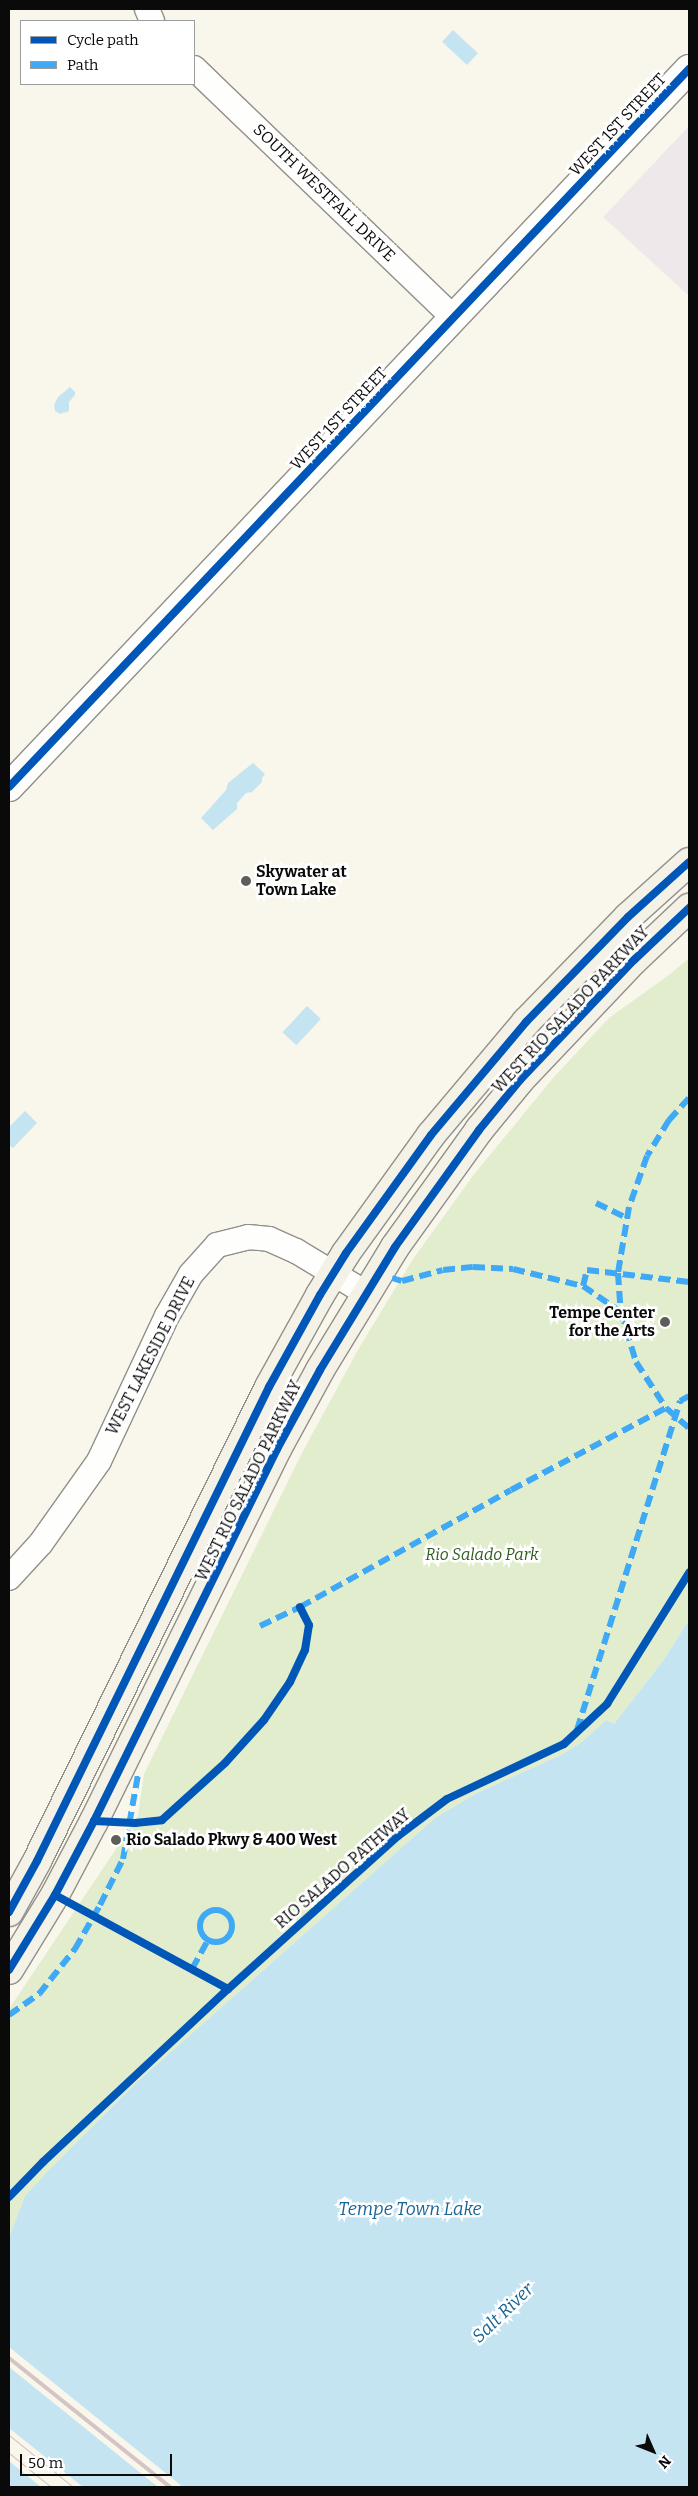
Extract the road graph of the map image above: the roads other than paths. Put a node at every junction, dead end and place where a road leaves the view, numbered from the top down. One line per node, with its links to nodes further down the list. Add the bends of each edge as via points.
1 (195, 69): 3 (street, SOUTH WESTFALL DRIVE)
2 (689, 69): 3 (street, WEST 1ST STREET)
3 (454, 318): 4 (street, WEST 1ST STREET)
4 (9, 787)
5 (689, 862): 7 (main road, WEST RIO SALADO PARKWAY, via 628,917 503,1048 403,1172)
6 (689, 908): 8 (main road, WEST RIO SALADO PARKWAY, via 571,1025 514,1087 448,1171)
7 (333, 1273): 8 (street, WEST LAKESIDE DRIVE); 9 (street, WEST LAKESIDE DRIVE, via 269,1239 248,1237 216,1245 191,1274 168,1316 99,1461 41,1543); 10 (main road, WEST RIO SALADO PARKWAY, via 270,1387)
8 (366, 1293): 11 (main road, WEST RIO SALADO PARKWAY, via 277,1450 75,1858)
9 (9, 1578)
10 (9, 1912)
11 (9, 1970)

